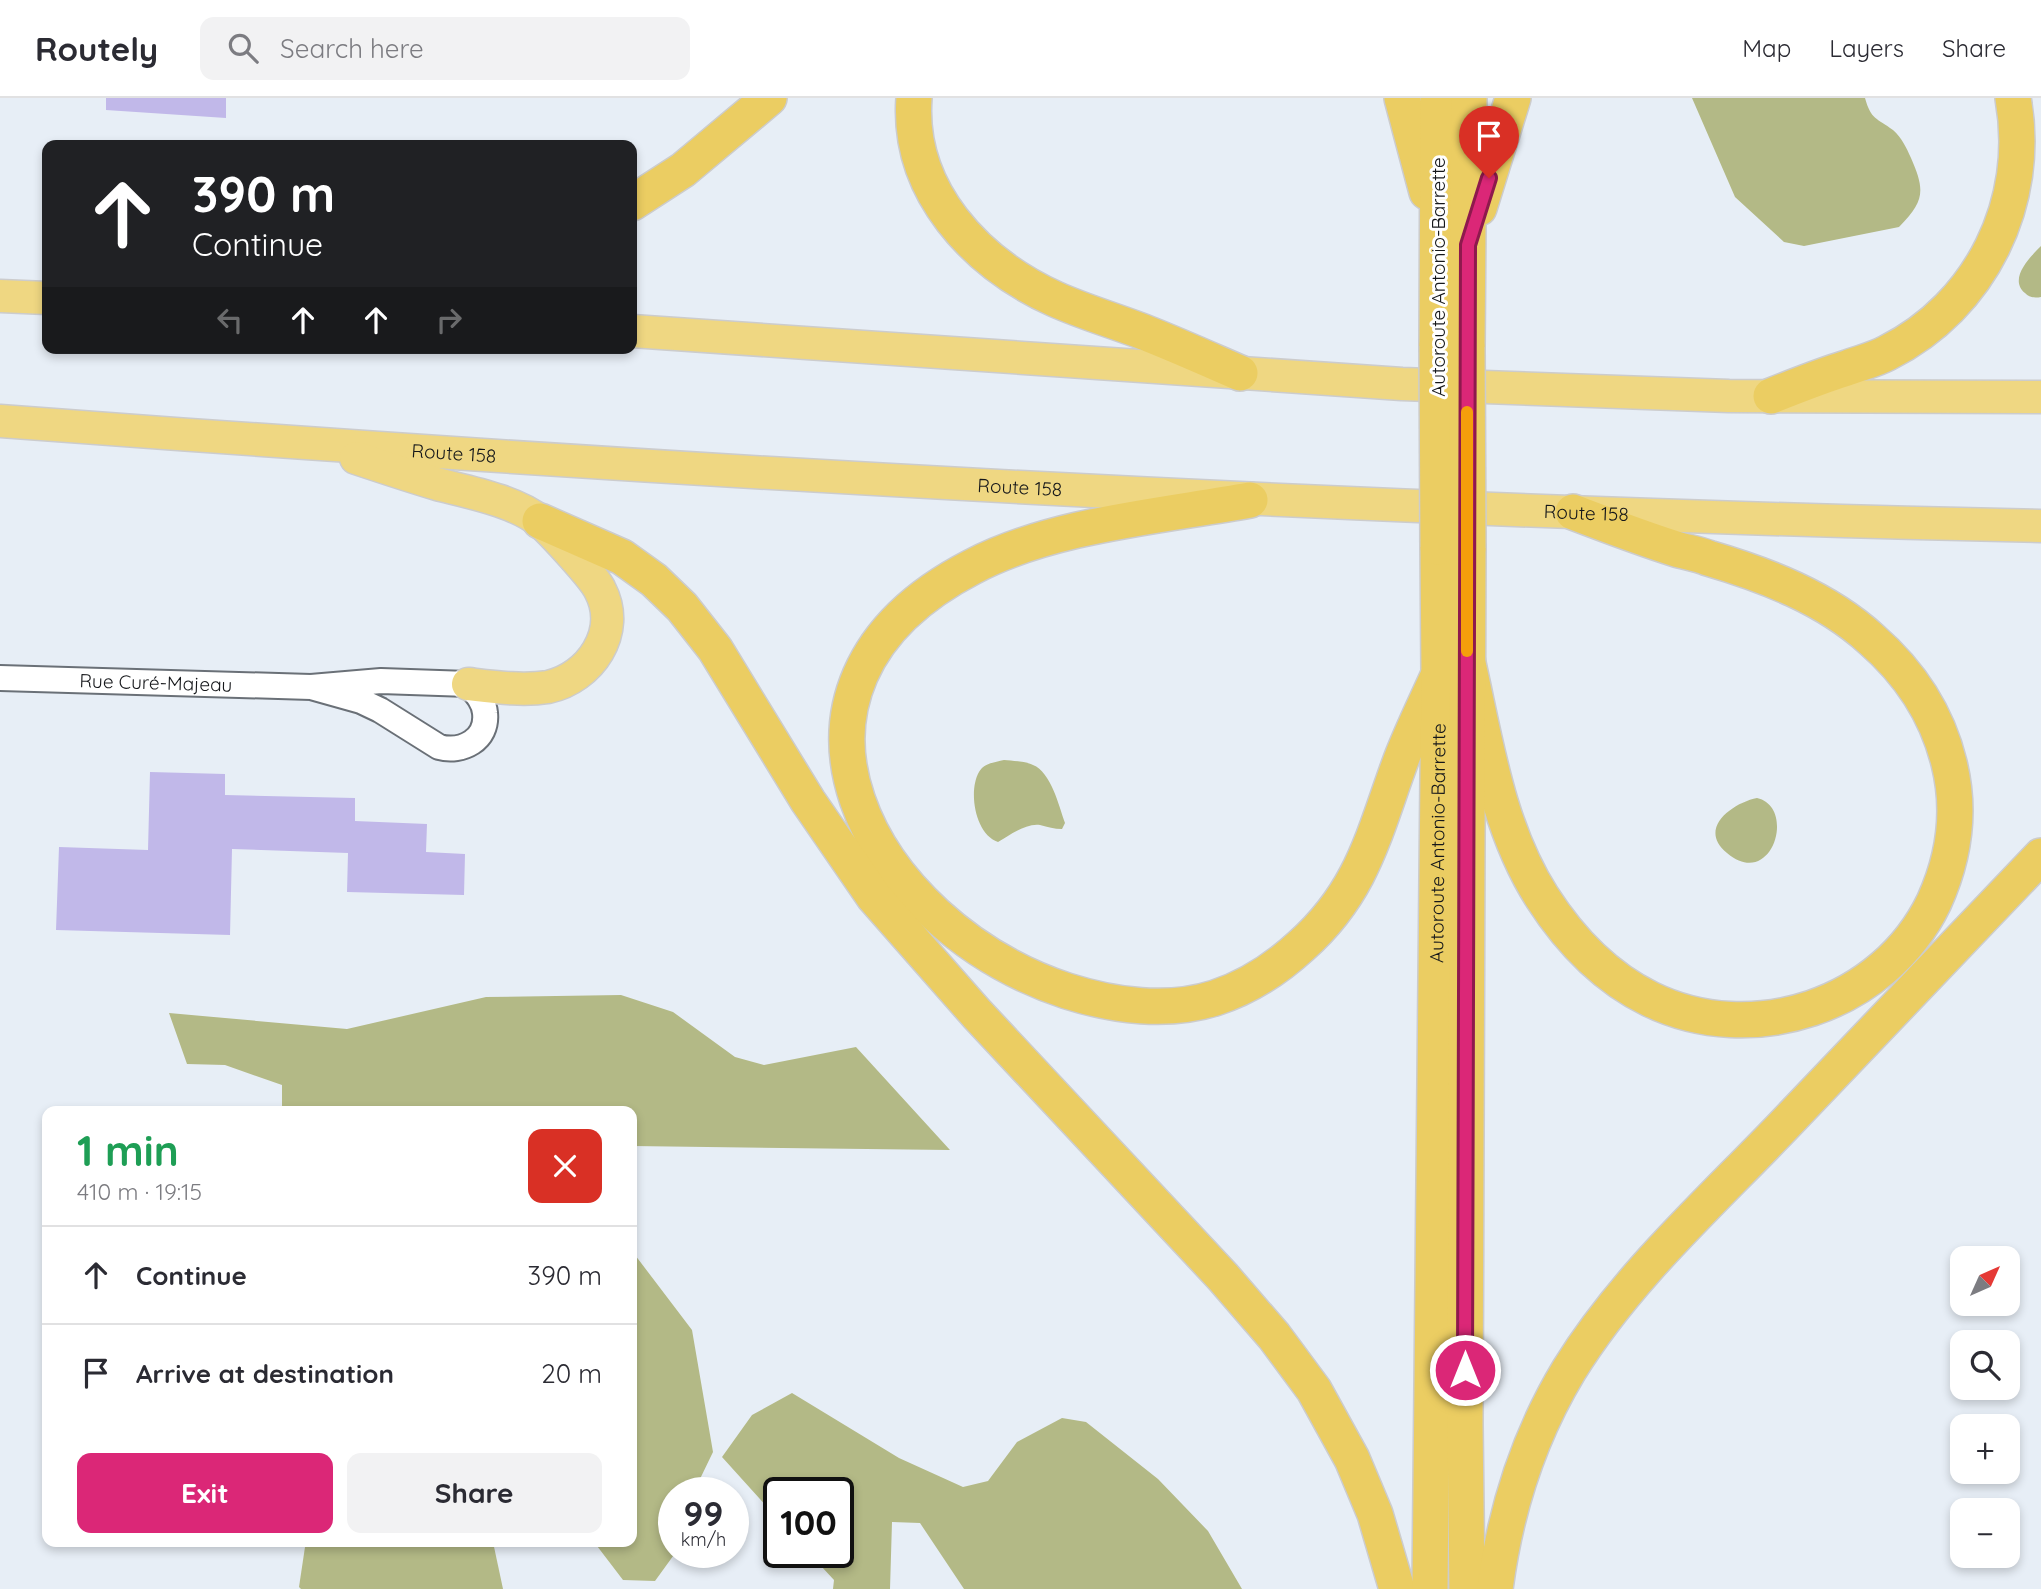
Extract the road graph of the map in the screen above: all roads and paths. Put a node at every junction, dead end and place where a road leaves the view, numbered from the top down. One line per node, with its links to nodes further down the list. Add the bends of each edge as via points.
1 (769, 98): 8 (highway, via 683,170)
2 (914, 98): 15 (highway, via 914,128 929,181 958,230 986,255 1055,299)
3 (1402, 98): 9 (highway)
4 (1438, 98): 9 (highway, Autoroute Antonio-Barrette)
5 (1469, 98): 10 (highway, Autoroute Antonio-Barrette)
6 (1513, 98): 10 (highway)
7 (2013, 98): 16 (highway, via 2017,144 2010,203 1997,241 1969,286 1935,321 1889,352)
8 (637, 200)
9 (1438, 229): 14 (highway, Autoroute Antonio-Barrette)
10 (1468, 245): 14 (highway, Autoroute Antonio-Barrette)
11 (0, 296): 12 (highway)
12 (42, 298)
13 (637, 331): 15 (highway)
14 (1452, 346): 24 (highway, Autoroute Antonio-Barrette, bridge)
15 (1240, 373): 16 (highway, via 1455,386)
16 (1771, 396): 17 (highway)
17 (2041, 397)
18 (0, 421): 19 (highway, Route 158)
19 (307, 443): 20 (highway, Route 158); 22 (highway, via 484,496)
20 (1250, 500): 21 (highway, Route 158); 24 (highway, via 1080,530 1010,550 940,586 886,634 867,663 850,709 850,778 861,814 879,848 902,880 962,937 1020,973 1080,995 1122,1004 1202,1002 1235,990 1301,946 1350,889 1375,838 1401,760)
21 (1573, 512): 23 (highway, Route 158); 24 (highway, via 1798,592 1861,629 1908,676 1938,727 1955,806 1947,867 1920,928 1864,983 1804,1012 1731,1021 1677,1010 1634,990 1574,940 1529,874)
22 (540, 521): 26 (highway, via 599,588 607,612 603,642 582,671 559,684 526,688); 29 (highway, via 622,557 682,607 715,649 844,856 892,919 1274,1336 1314,1390 1347,1448 1375,1514)
23 (2041, 526)
24 (1453, 667): 30 (highway, Autoroute Antonio-Barrette); 31 (highway, Autoroute Antonio-Barrette)
25 (0, 678): 27 (street, Rue Curé-Majeau)
26 (468, 684): 27 (street, Rue Curé-Majeau, via 381,681); 27 (street, Rue Curé-Majeau, via 482,703 485,722 467,747 450,750 370,705)
27 (311, 687)
28 (2041, 856): 32 (highway, via 1671,1243 1596,1330 1556,1394 1531,1446 1505,1525)
29 (1397, 1589)
30 (1430, 1589)
31 (1468, 1589)
32 (1494, 1589)

